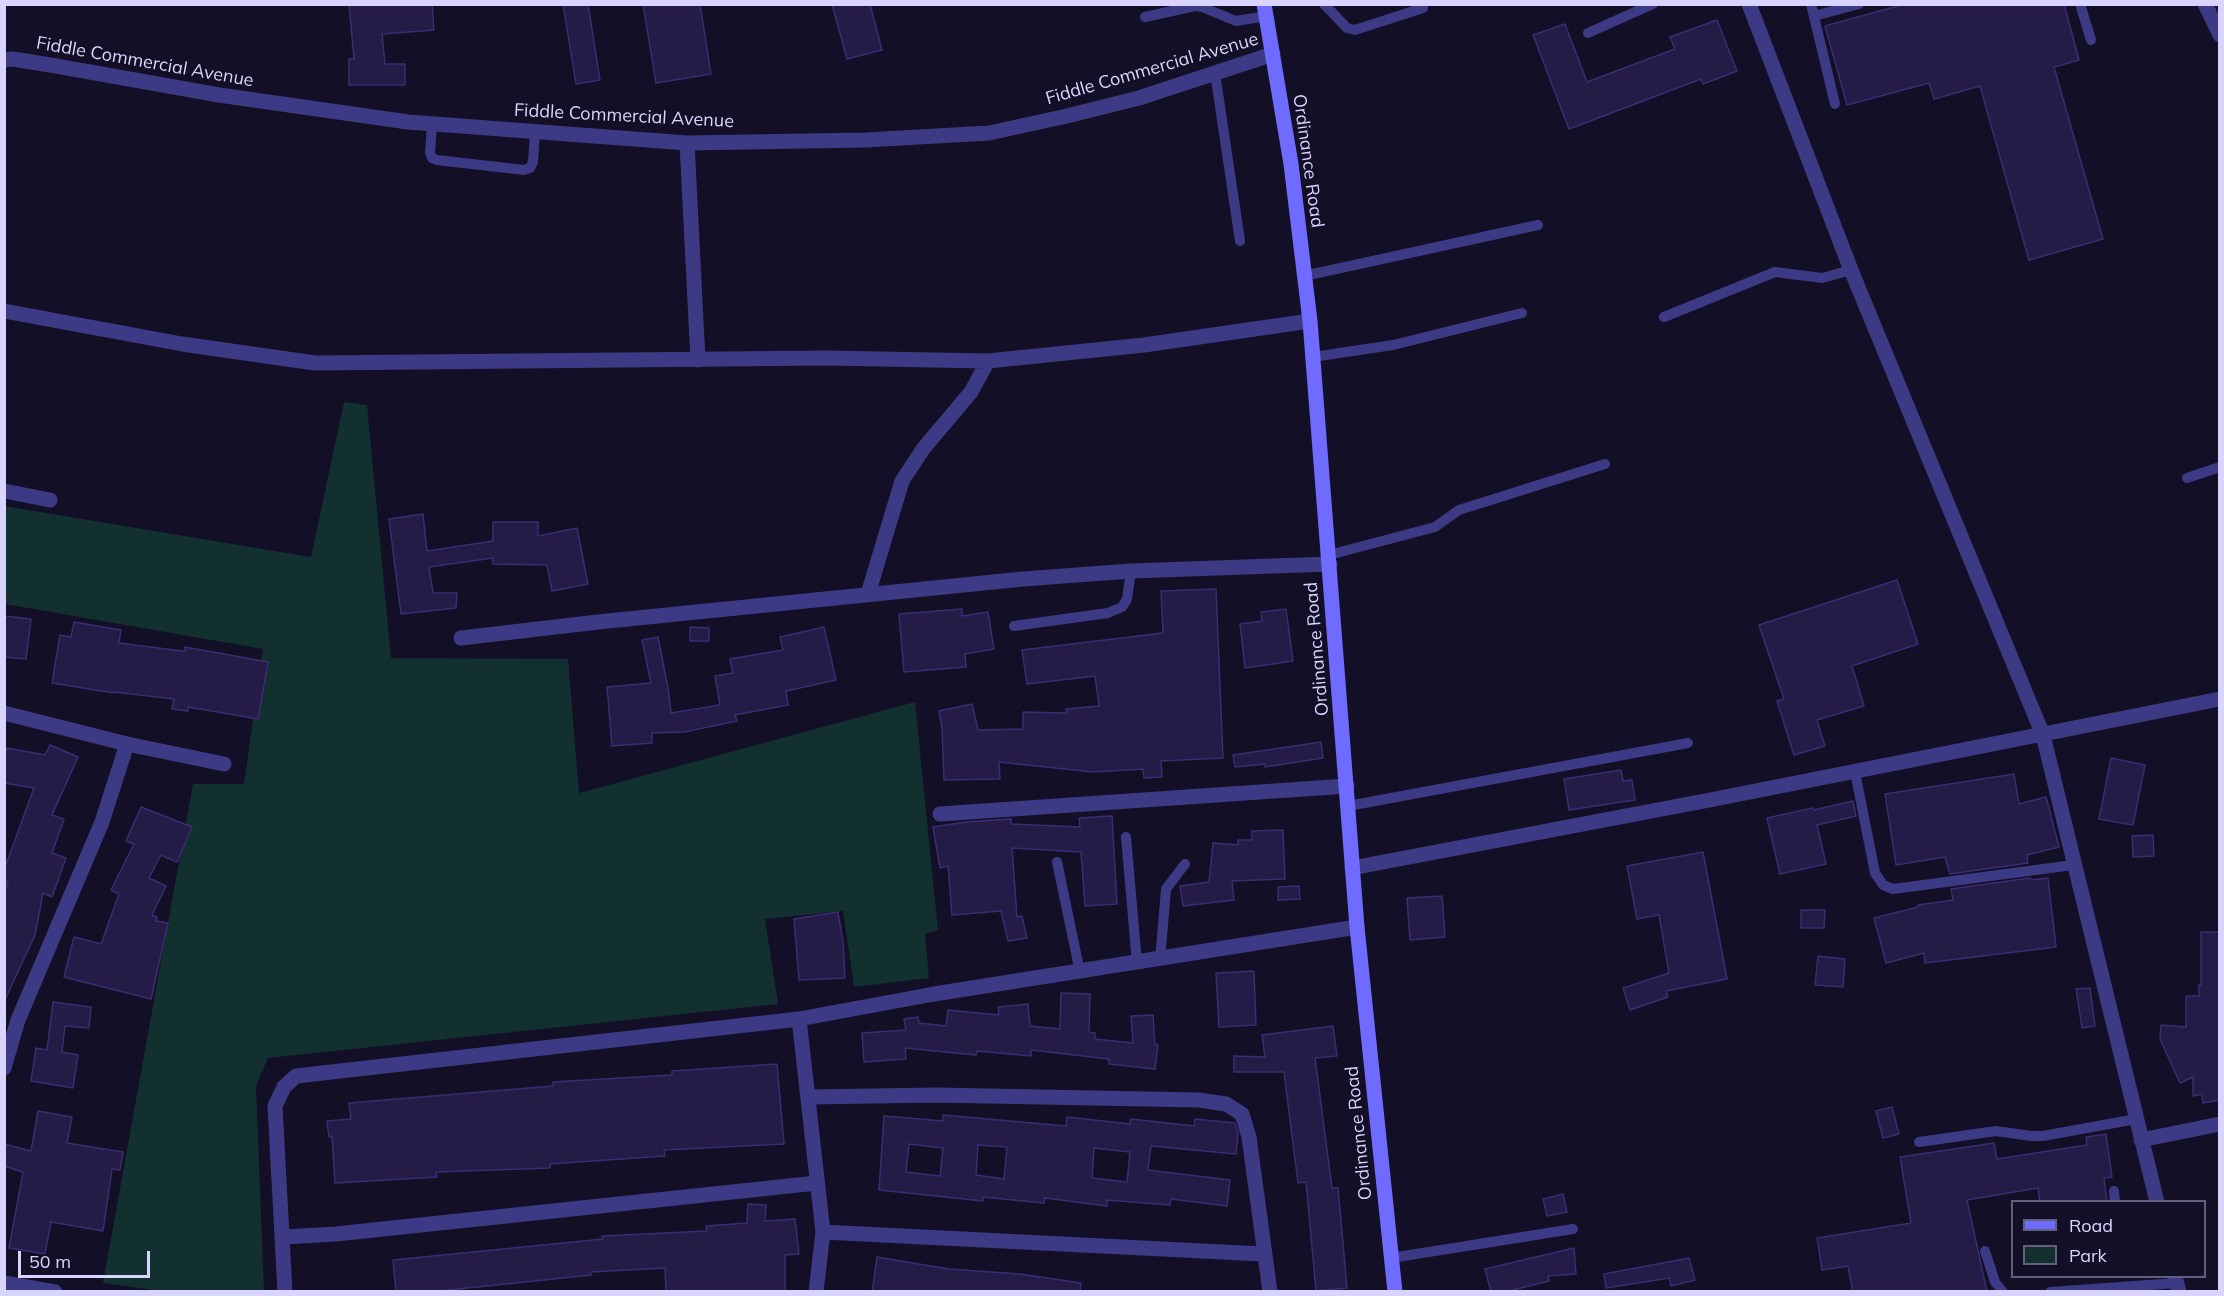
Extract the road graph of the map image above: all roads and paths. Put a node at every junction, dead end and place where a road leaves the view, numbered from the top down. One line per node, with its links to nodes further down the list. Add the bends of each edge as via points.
1 (1324, 4): 8 (lane, via 1347,28 1355,30)
2 (1653, 4): 12 (lane)
3 (1749, 4): 24 (street)
4 (1811, 4): 10 (lane)
5 (1859, 4): 10 (lane)
6 (2080, 4): 14 (lane)
7 (2205, 4): 13 (street)
8 (1423, 8)
9 (1265, 10): 11 (lane, via 1236,21 1195,6); 15 (street, Ordinance Road)
10 (1814, 16): 18 (lane)
11 (1145, 17)
12 (1588, 33)
13 (2220, 36)
14 (2091, 40)
15 (1273, 54): 17 (street, Fiddle Commercial Avenue); 25 (street, Ordinance Road)
16 (4, 60): 19 (street, Fiddle Commercial Avenue, via 231,97)
17 (1215, 73): 21 (street, Fiddle Commercial Avenue, via 1139,98 989,133 866,140); 23 (lane)
18 (1835, 104)
19 (432, 124): 20 (street, Fiddle Commercial Avenue); 20 (lane, via 432,158 524,170 533,162)
20 (535, 132): 21 (street, Fiddle Commercial Avenue)
21 (687, 142): 31 (street)
22 (1538, 225): 25 (lane)
23 (1240, 241)
24 (1851, 270): 28 (lane, via 1822,278 1775,272); 45 (street)
25 (1304, 276): 29 (street, Ordinance Road)
26 (4, 311): 31 (street, via 182,344 315,363)
27 (1522, 313): 30 (lane, via 1393,345)
28 (1664, 317)
29 (1310, 321): 30 (street, Ordinance Road); 32 (street, via 1144,345)
30 (1313, 357): 38 (street, Ordinance Road)
31 (698, 360): 32 (street)
32 (987, 361): 40 (street, via 971,392 923,449 902,481)
33 (1605, 464): 38 (lane, via 1459,510 1435,528)
34 (2220, 467): 35 (lane)
35 (2187, 478)
36 (4, 491): 37 (street)
37 (50, 500)
38 (1329, 560): 39 (street); 50 (street, Ordinance Road)
39 (1131, 571): 40 (street); 41 (lane, via 1127,599 1122,607 1108,614)
40 (868, 594): 42 (street)
41 (1014, 626)
42 (461, 638)
43 (2220, 699): 45 (street)
44 (4, 713): 47 (street)
45 (2043, 735): 49 (street); 56 (street)
46 (1688, 743): 51 (lane)
47 (127, 744): 48 (street); 63 (street, via 102,822 18,1020)
48 (224, 764)
49 (1855, 772): 56 (lane, via 1875,873 1882,885 1893,890); 57 (street)
50 (1347, 786): 51 (street, Ordinance Road); 52 (street)
51 (1348, 806): 57 (street, Ordinance Road)
52 (940, 814)
53 (1126, 837): 60 (lane)
54 (1058, 862): 61 (lane)
55 (1185, 864): 59 (lane, via 1166,889)
56 (2073, 865): 65 (street)
57 (1352, 868): 58 (street, Ordinance Road)
58 (1357, 927): 59 (street); 76 (street, Ordinance Road)
59 (1160, 960): 60 (street)
60 (1137, 963): 61 (street)
61 (1080, 972): 62 (street)
62 (799, 1019): 64 (street); 73 (street, via 297,1076 284,1087 275,1106)
63 (4, 1068)
64 (809, 1097): 69 (street); 75 (street, via 948,1095 1199,1100 1227,1104 1242,1114 1249,1137)
65 (2136, 1119): 67 (street); 68 (lane, via 2043,1136 1996,1131)
66 (2220, 1124): 67 (street)
67 (2141, 1140): 70 (street)
68 (1919, 1142)
69 (817, 1183): 72 (street); 73 (street)
70 (2156, 1200)
71 (1573, 1229): 76 (lane)
72 (823, 1232): 75 (street); 82 (street)
73 (283, 1237): 81 (street)
74 (1985, 1251): 85 (lane, via 1995,1282)
75 (1263, 1254): 83 (street)
76 (1391, 1258): 84 (street, Ordinance Road)
77 (2126, 1281): 79 (lane); 86 (lane)
78 (4, 1283): 80 (street)
79 (2177, 1284)
80 (55, 1292)
81 (285, 1292)
82 (816, 1292)
83 (1270, 1292)
84 (1395, 1292)
85 (2003, 1292)
86 (2050, 1292)

